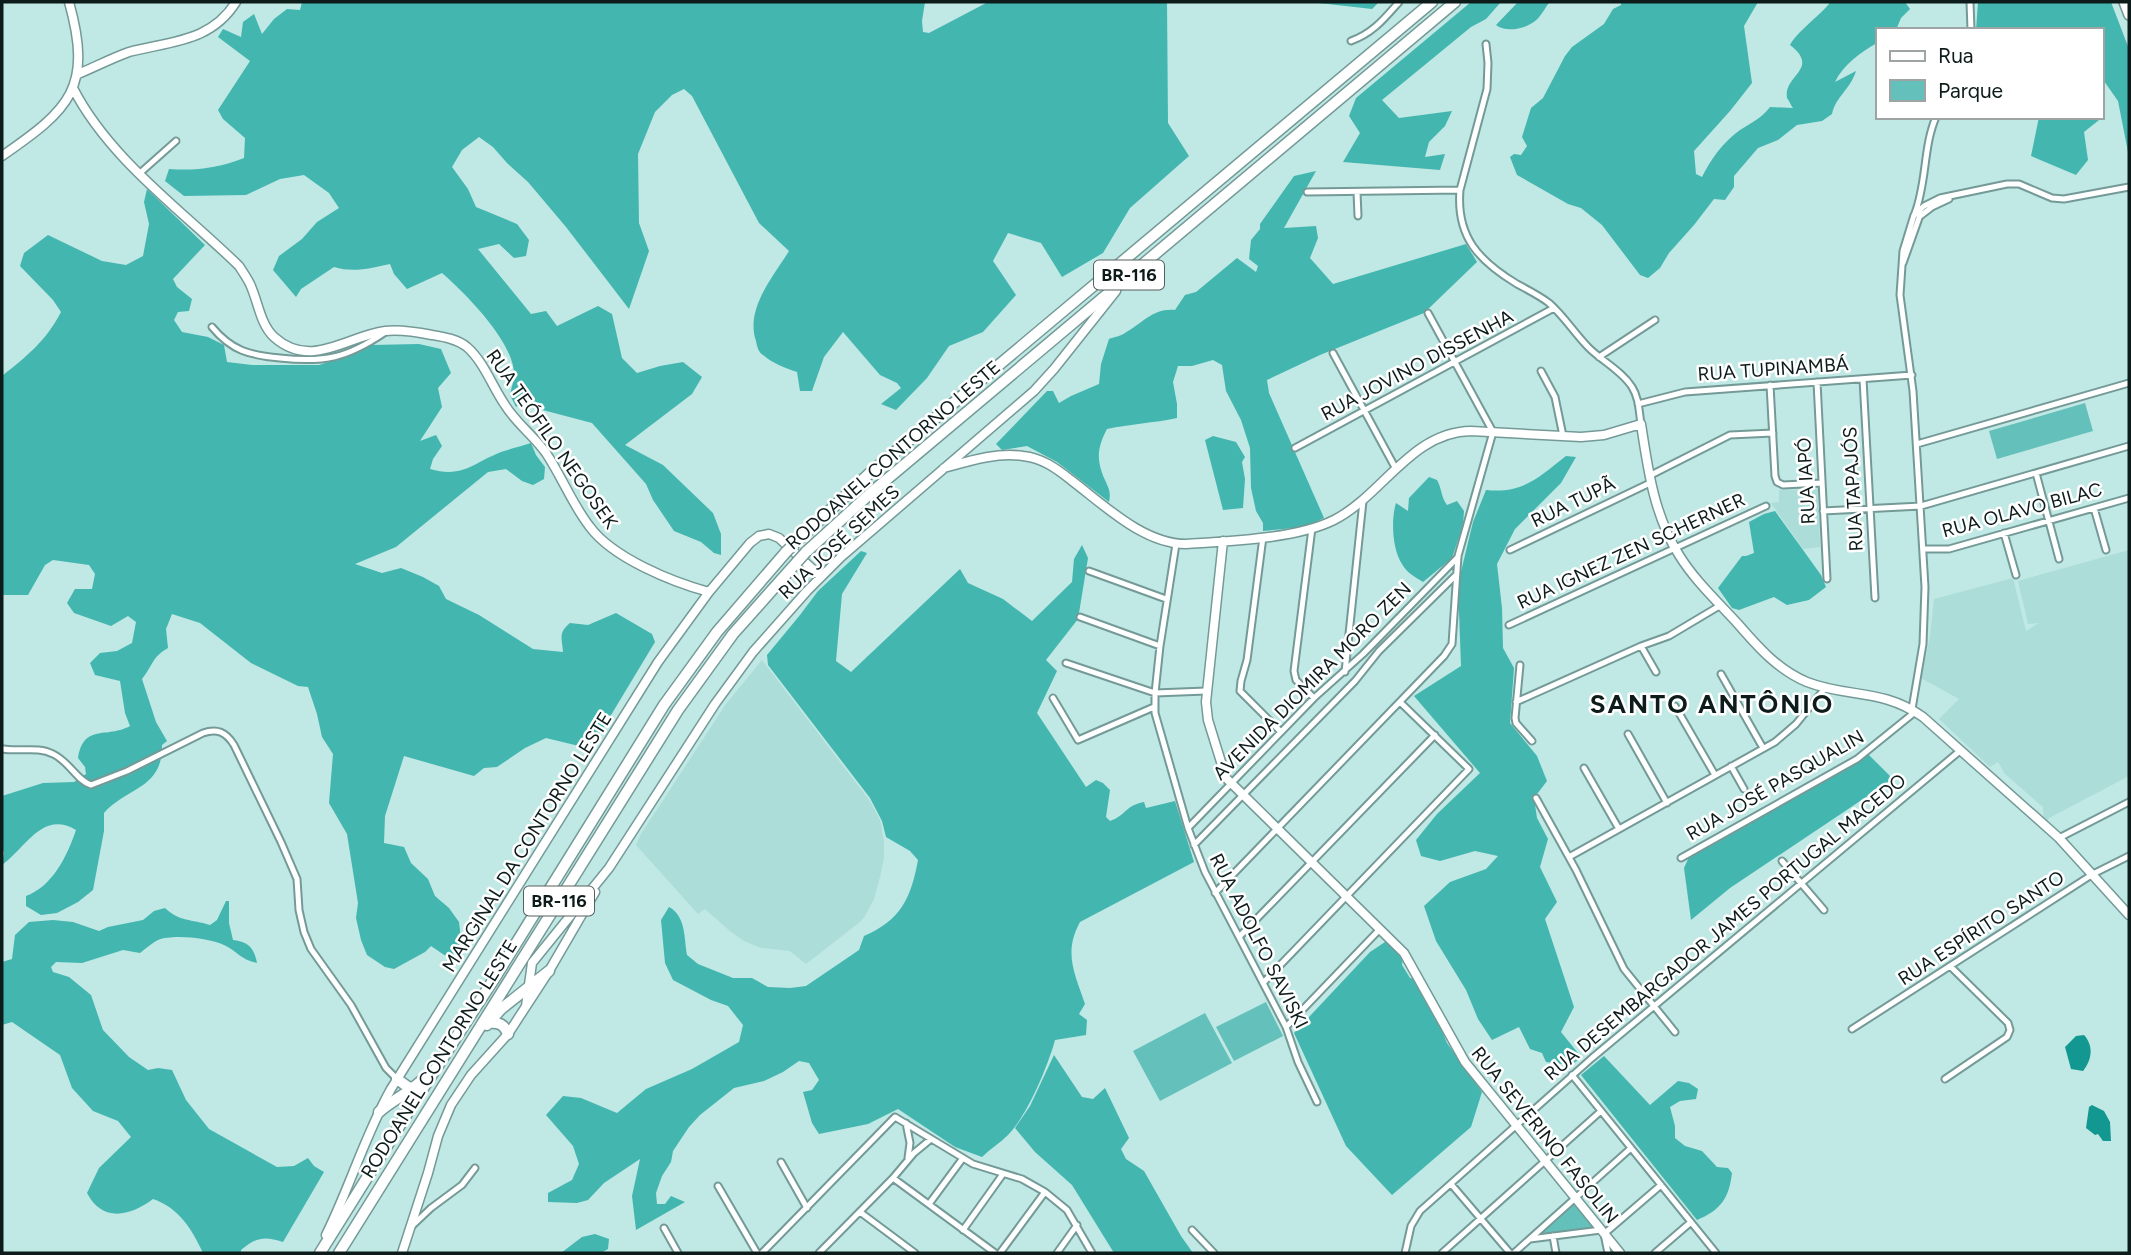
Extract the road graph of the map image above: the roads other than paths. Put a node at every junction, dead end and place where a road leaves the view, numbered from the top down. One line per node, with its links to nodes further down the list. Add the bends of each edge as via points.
1 (69, 2): 12 (street)
2 (236, 2): 12 (street, via 208,31 121,55)
3 (1399, 2): 10 (street, via 1370,33)
4 (1432, 2): 155 (highway, RODOANEL CONTORNO LESTE / BR-116, bridge, via 880,464 786,552 669,696)
5 (1455, 2): 29 (highway, RODOANEL CONTORNO LESTE / BR-116)
6 (1970, 2): 9 (street)
7 (2124, 2): 8 (main road)
8 (2129, 15)
9 (1971, 28)
10 (1351, 41)
11 (1486, 44): 19 (street, via 1487,89)
12 (78, 74): 13 (street)
13 (74, 88): 16 (street, via 45,124); 17 (street, RUA TEÓFILO NEGOSEK, via 102,134)
14 (1935, 119): 20 (street)
15 (176, 141): 17 (street)
16 (2, 156)
17 (140, 173): 34 (street, RUA TEÓFILO NEGOSEK, via 239,267 267,328 286,346 328,350)
18 (2129, 187): 23 (street, via 2064,199 2013,183)
19 (1460, 190): 22 (street); 30 (street, via 1464,230 1475,251)
20 (1922, 190): 24 (street); 25 (street, via 1929,198)
21 (1307, 192): 22 (street)
22 (1357, 192): 27 (street)
23 (1955, 196): 25 (street); 28 (street)
24 (1921, 198): 26 (street); 28 (street)
25 (1940, 198): 26 (street)
26 (1920, 210): 28 (street)
27 (1358, 216)
28 (1917, 216): 39 (street, via 1902,266 1900,304)
29 (1131, 273): 50 (street, RUA JOSÉ SEMES, via 1045,380); 160 (highway, RODOANEL CONTORNO LESTE / BR-116, bridge, via 873,491 806,552 733,634 678,710)
30 (1554, 308): 36 (street); 37 (street, RUA JOVINO DISSENHA)
31 (1428, 313): 37 (street)
32 (1655, 320): 36 (street)
33 (212, 327): 34 (street, via 243,352 304,361 348,353)
34 (387, 331): 84 (street, RUA TEÓFILO NEGOSEK, via 437,335 465,345 510,414 545,452 599,538 622,555)
35 (1333, 353): 45 (street)
36 (1599, 357): 44 (street, via 1629,383)
37 (1455, 362): 45 (street, RUA JOVINO DISSENHA); 47 (street)
38 (1541, 371): 49 (street, via 1555,397)
39 (1912, 375): 40 (street, RUA TUPINAMBÁ); 51 (street)
40 (1863, 379): 41 (street, RUA TUPINAMBÁ); 65 (street, RUA TAPAJÓS)
41 (1816, 382): 43 (street, RUA TUPINAMBÁ); 59 (street, RUA IAPÓ)
42 (2129, 383): 51 (street)
43 (1770, 386): 44 (street, RUA TUPINAMBÁ, via 1678,393); 48 (street)
44 (1639, 404): 46 (street)
45 (1365, 411): 53 (street, RUA JOVINO DISSENHA); 56 (street)
46 (1641, 424): 49 (street, via 1604,435); 58 (street)
47 (1493, 432): 49 (street); 56 (street, via 1445,435); 77 (street)
48 (1773, 433): 58 (street, RUA TUPÃ, via 1730,435); 59 (street, via 1777,482)
49 (1563, 436)
50 (974, 442): 54 (street); 55 (street, RUA JOSÉ SEMES)
51 (1917, 444): 63 (street)
52 (2129, 446): 57 (street)
53 (1296, 449)
54 (988, 457): 55 (street); 72 (street, via 1022,455 1043,461 1141,531)
55 (944, 468): 81 (street, RUA JOSÉ SEMES)
56 (1396, 469): 61 (street)
57 (2036, 473): 63 (street); 67 (street)
58 (1650, 479): 73 (street); 75 (street, RUA TUPÃ)
59 (1822, 483): 66 (street, RUA IAPÓ)
60 (2129, 498): 64 (street, RUA OLAVO BILAC)
61 (1363, 499): 68 (street, via 1337,518); 94 (street)
62 (1766, 506): 73 (street, RUA IGNEZ ZEN SCHERNER)
63 (1921, 506): 65 (street); 74 (street)
64 (2094, 508): 67 (street, RUA OLAVO BILAC); 76 (street)
65 (1870, 509): 66 (street); 85 (street, RUA TAPAJÓS)
66 (1823, 511): 83 (street, RUA IAPÓ)
67 (2049, 520): 69 (street, RUA OLAVO BILAC); 78 (street)
68 (1312, 528): 70 (street); 102 (street, via 1294,671 1296,680)
69 (2004, 533): 74 (street, RUA OLAVO BILAC, via 1949,549); 80 (street)
70 (1263, 537): 71 (street); 108 (street, via 1240,686 1242,695)
71 (1223, 541): 72 (street); 99 (street)
72 (1176, 544): 86 (street, RUA ADOLFO SAVISKI)
73 (1675, 548): 87 (street); 89 (street, RUA IGNEZ ZEN SCHERNER)
74 (1923, 549): 107 (street, via 1924,632)
75 (1510, 550)
76 (2105, 550)
77 (1458, 556): 82 (street); 94 (street, AVENIDA DIOMIRA MORO ZEN)
78 (2059, 559)
79 (1089, 571): 86 (street)
80 (2016, 575)
81 (821, 576): 84 (street, MARGINAL DA CONTORNO LESTE, via 779,538 764,535 750,543); 134 (street, RUA JOSÉ SEMES, via 726,687)
82 (1456, 576): 97 (street, AVENIDA DIOMIRA MORO ZEN); 103 (street, via 1451,645)
83 (1827, 579)
84 (709, 592): 157 (street, MARGINAL DA CONTORNO LESTE, via 658,662)
85 (1875, 598)
86 (1166, 599): 90 (street, RUA ADOLFO SAVISKI)
87 (1721, 605): 91 (street, via 1669,636); 98 (street, via 1773,662 1796,677)
88 (1080, 617): 90 (street)
89 (1509, 625)
90 (1160, 646): 100 (street, RUA ADOLFO SAVISKI)
91 (1641, 646): 95 (street); 104 (street)
92 (1066, 663): 100 (street)
93 (1520, 665): 104 (street)
94 (1345, 672): 97 (street); 102 (street, AVENIDA DIOMIRA MORO ZEN)
95 (1656, 673)
96 (1721, 674): 112 (street)
97 (1355, 681): 120 (street, AVENIDA DIOMIRA MORO ZEN)
98 (1826, 687): 107 (street, via 1881,696); 112 (street, via 1789,731)
99 (1206, 691): 100 (street); 118 (street, via 1208,720)
100 (1155, 693): 106 (street, RUA ADOLFO SAVISKI)
101 (1054, 698): 106 (street, via 1078,740)
102 (1314, 698): 108 (street, AVENIDA DIOMIRA MORO ZEN)
103 (1400, 702): 110 (street); 125 (street)
104 (1516, 702): 111 (street, via 1516,723)
105 (1675, 706): 117 (street)
106 (1154, 707): 124 (street, RUA ADOLFO SAVISKI)
107 (1914, 710): 114 (street); 131 (street, RUA JOSÉ PASQUALIN, via 1857,759)
108 (1281, 732): 118 (street, AVENIDA DIOMIRA MORO ZEN)
109 (1628, 734): 123 (street)
110 (1435, 735): 132 (street); 138 (street, via 1469,769)
111 (1532, 741)
112 (1763, 748): 115 (street)
113 (3, 750): 157 (street, via 54,754 91,785 203,733 225,733 297,879 299,910 311,949)
114 (1961, 750): 127 (street); 136 (street, RUA DESEMBARGADOR JAMES PORTUGAL MACEDO)
115 (1731, 766): 117 (street); 119 (street)
116 (1584, 768): 126 (street)
117 (1714, 775): 123 (street)
118 (1231, 784): 120 (street, RUA SEVERINO FASOLIN); 124 (street, AVENIDA DIOMIRA MORO ZEN)
119 (1744, 789)
120 (1243, 795): 125 (street, RUA SEVERINO FASOLIN); 128 (street, AVENIDA DIOMIRA MORO ZEN)
121 (1536, 798): 130 (street)
122 (2129, 802): 127 (street)
123 (1667, 803): 126 (street)
124 (1188, 828): 128 (street, RUA ADOLFO SAVISKI)
125 (1278, 829): 132 (street, RUA SEVERINO FASOLIN); 137 (street)
126 (1619, 830): 130 (street)
127 (2059, 838): 135 (street)
128 (1194, 845): 137 (street, RUA ADOLFO SAVISKI)
129 (2129, 856): 135 (street, RUA ESPÍRITO SANTO)
130 (1569, 858): 149 (street, via 1620,963)
131 (1681, 858)
132 (1312, 862): 138 (street, RUA SEVERINO FASOLIN); 142 (street)
133 (1782, 862): 136 (street)
134 (609, 868): 144 (street, RUA JOSÉ SEMES); 145 (street, RUA JOSÉ SEMES)
135 (2093, 874): 140 (street); 143 (street, RUA ESPÍRITO SANTO)
136 (1801, 883): 139 (street); 149 (street, RUA DESEMBARGADOR JAMES PORTUGAL MACEDO)
137 (1215, 893): 142 (street, RUA ADOLFO SAVISKI)
138 (1347, 896): 141 (street, RUA SEVERINO FASOLIN); 146 (street)
139 (1825, 910)
140 (2129, 915)
141 (1380, 929): 151 (street); 165 (street, RUA SEVERINO FASOLIN, via 1409,959 1460,1055)
142 (1239, 937): 146 (street, RUA ADOLFO SAVISKI)
143 (1950, 967): 152 (street, RUA ESPÍRITO SANTO); 158 (street, via 2010,1030 2007,1037)
144 (530, 969): 145 (street, via 537,976); 147 (street, RUA JOSÉ SEMES)
145 (549, 971): 147 (highway); 148 (street, RUA JOSÉ SEMES)
146 (1263, 983): 151 (street, RUA ADOLFO SAVISKI)
147 (528, 988): 148 (street, RUA JOSÉ SEMES); 150 (highway)
148 (526, 1006): 154 (street, RUA JOSÉ SEMES)
149 (1654, 1006): 153 (street); 156 (street, RUA DESEMBARGADOR JAMES PORTUGAL MACEDO)
150 (488, 1023): 154 (highway, via 500,1024); 160 (highway)
151 (1286, 1027): 161 (street, RUA ADOLFO SAVISKI)
152 (1852, 1029)
153 (1675, 1032)
154 (508, 1034): 186 (street, RUA JOSÉ SEMES, via 471,1075 446,1115)
155 (444, 1055): 159 (highway); 194 (highway, RODOANEL CONTORNO LESTE / BR-116)
156 (1572, 1075): 162 (street); 165 (street, RUA DESEMBARGADOR JAMES PORTUGAL MACEDO)
157 (397, 1079): 159 (highway); 163 (street, MARGINAL DA CONTORNO LESTE)
158 (1945, 1079)
159 (414, 1088): 163 (highway)
160 (440, 1090): 195 (highway, RODOANEL CONTORNO LESTE / BR-116)
161 (1317, 1102)
162 (1601, 1111): 167 (street); 171 (street)
163 (379, 1112): 194 (street, MARGINAL DA CONTORNO LESTE)
164 (906, 1123): 166 (street); 169 (street); 181 (street, via 895,1116)
165 (1516, 1125): 171 (street, RUA SEVERINO FASOLIN); 175 (street, RUA DESEMBARGADOR JAMES PORTUGAL MACEDO)
166 (931, 1139): 168 (street); 169 (street)
167 (1631, 1148): 176 (street); 179 (street)
168 (962, 1158): 173 (street); 180 (street)
169 (908, 1159): 174 (street)
170 (781, 1161): 181 (street)
171 (1545, 1161): 179 (street, RUA SEVERINO FASOLIN); 183 (street)
172 (475, 1168): 186 (street, via 463,1185)
173 (1003, 1174): 178 (street); 188 (street)
174 (893, 1178): 180 (street); 182 (street)
175 (1451, 1184): 183 (street); 204 (street, RUA DESEMBARGADOR JAMES PORTUGAL MACEDO, via 1416,1216)
176 (1661, 1185): 184 (street); 190 (street)
177 (718, 1186): 198 (street)
178 (1045, 1192): 185 (street); 200 (street)
179 (1575, 1199): 190 (street, RUA SEVERINO FASOLIN); 192 (street)
180 (929, 1204): 188 (street)
181 (807, 1208): 198 (street)
182 (860, 1212): 193 (street); 199 (street)
183 (1480, 1219): 205 (street); 206 (street)
184 (1691, 1222): 210 (street); 211 (street)
185 (1077, 1225): 201 (street); 202 (street)
186 (411, 1227): 196 (street, RUA JOSÉ SEMES)
187 (664, 1228): 197 (street)
188 (963, 1230): 200 (street)
189 (1192, 1230): 203 (street)
190 (1603, 1232): 191 (street); 208 (street); 209 (street, RUA SEVERINO FASOLIN)
191 (1553, 1236): 192 (street); 207 (street)
192 (1530, 1239): 206 (street)
193 (822, 1252)
194 (319, 1253)
195 (339, 1253)
196 (402, 1253)
197 (678, 1253)
198 (759, 1253)
199 (915, 1253)
200 (998, 1253)
201 (1056, 1253)
202 (1092, 1253)
203 (1214, 1253)
204 (1405, 1253)
205 (1442, 1253)
206 (1512, 1253)
207 (1556, 1253)
208 (1608, 1253)
209 (1620, 1253)
210 (1655, 1253)
211 (1716, 1253)

